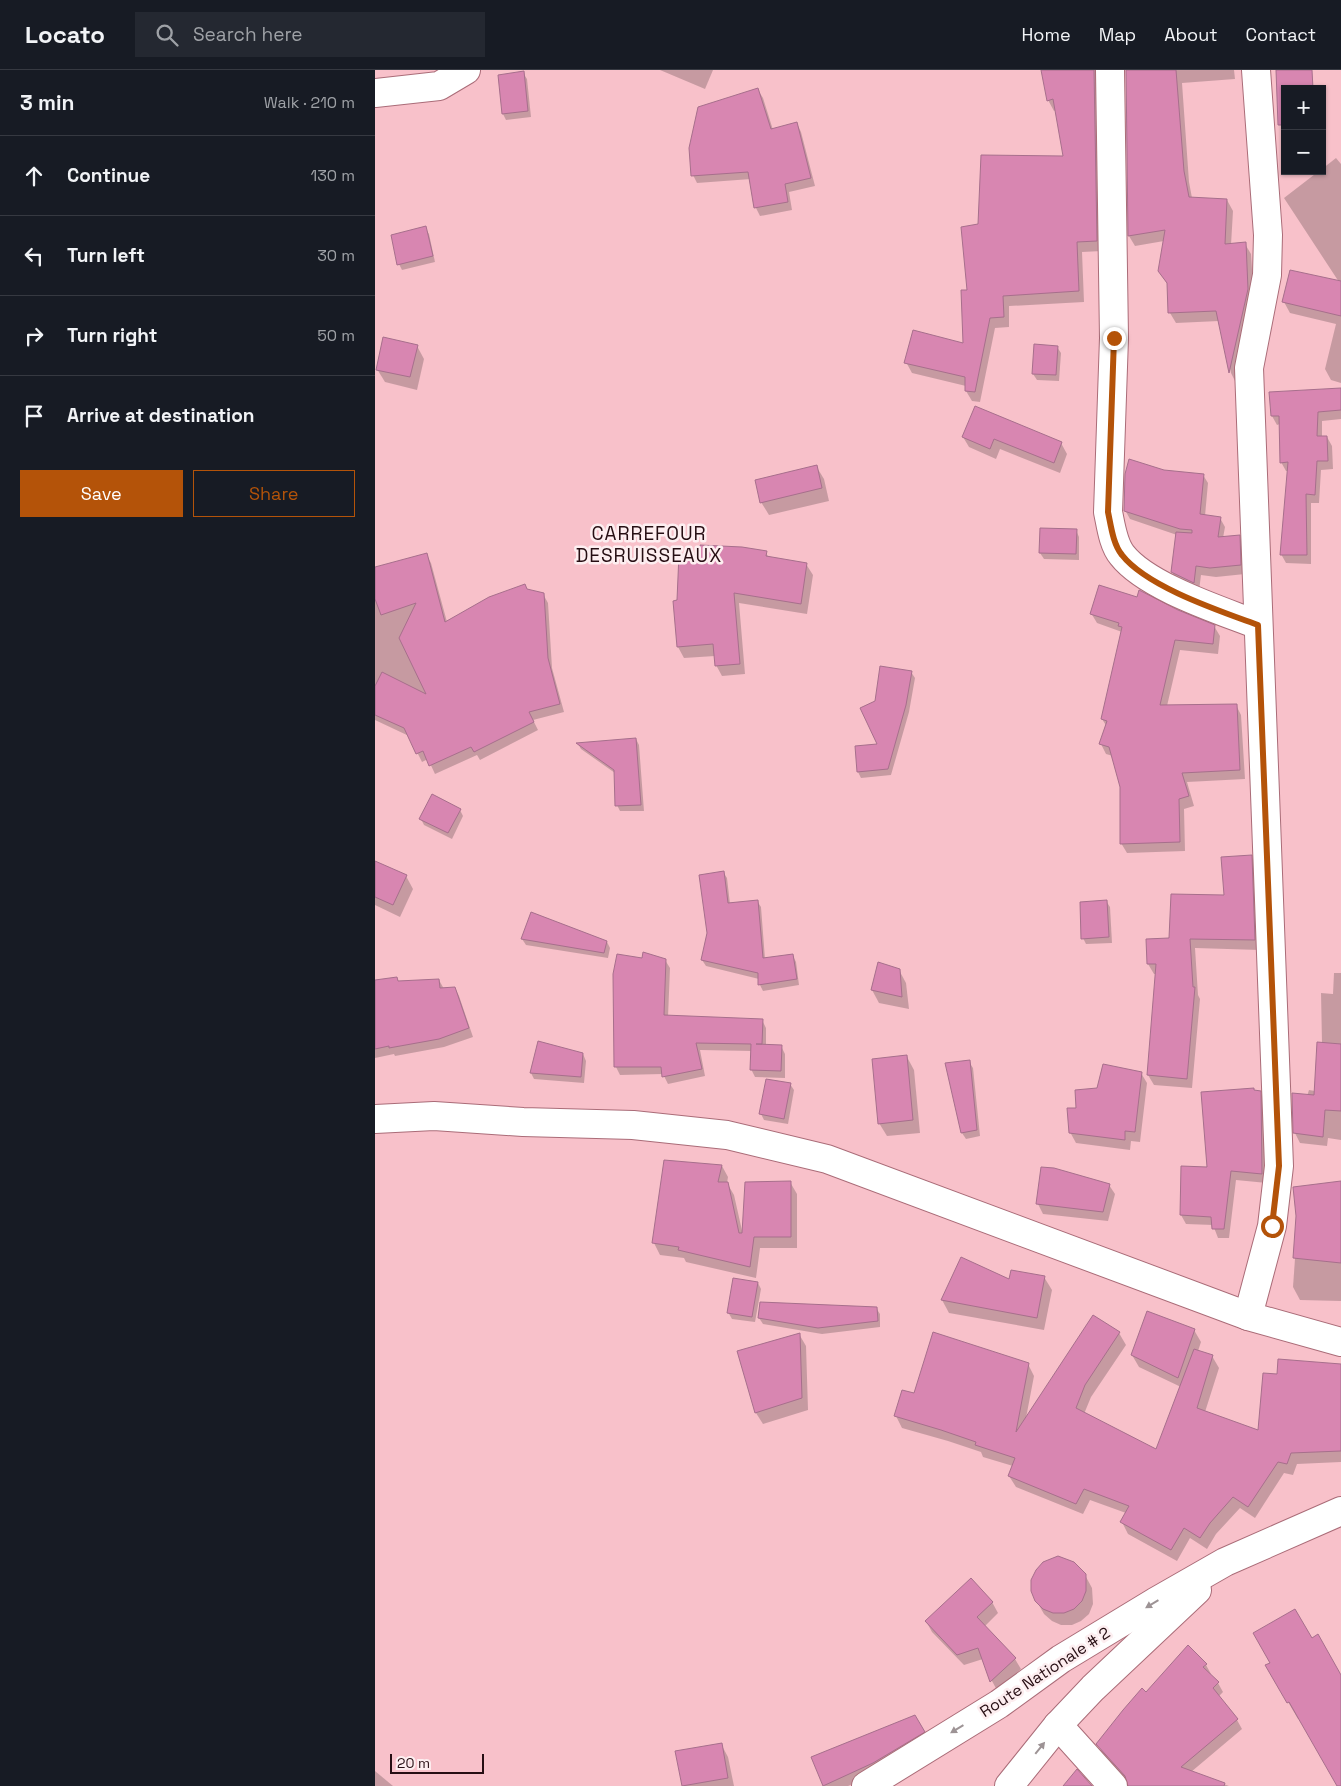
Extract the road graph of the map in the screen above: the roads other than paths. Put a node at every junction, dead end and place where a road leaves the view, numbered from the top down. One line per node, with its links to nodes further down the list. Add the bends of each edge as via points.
1 (466, 70): 4 (street, via 439,86)
2 (1110, 70): 5 (street, via 1114,338 1108,512 1113,534 1121,554 1135,568 1205,605)
3 (1256, 70): 5 (street, via 1268,235 1267,275 1249,368)
4 (375, 93)
5 (1258, 625): 7 (street, via 1279,1166 1272,1226)
6 (375, 1119): 7 (street, via 434,1116 633,1125 727,1135 827,1159)
7 (1248, 1316): 8 (street)
8 (1341, 1342)
9 (1341, 1511): 10 (street, Route Nationale # 2)
10 (1225, 1562): 11 (street, Route Nationale # 2); 12 (street, Route Nationale # 2, one-way to 12, via 1061,1659 999,1704)
11 (1058, 1725): 13 (street, Route Nationale # 2, one-way to 11); 14 (street)
12 (866, 1786)
13 (1009, 1786)
14 (1113, 1786)

